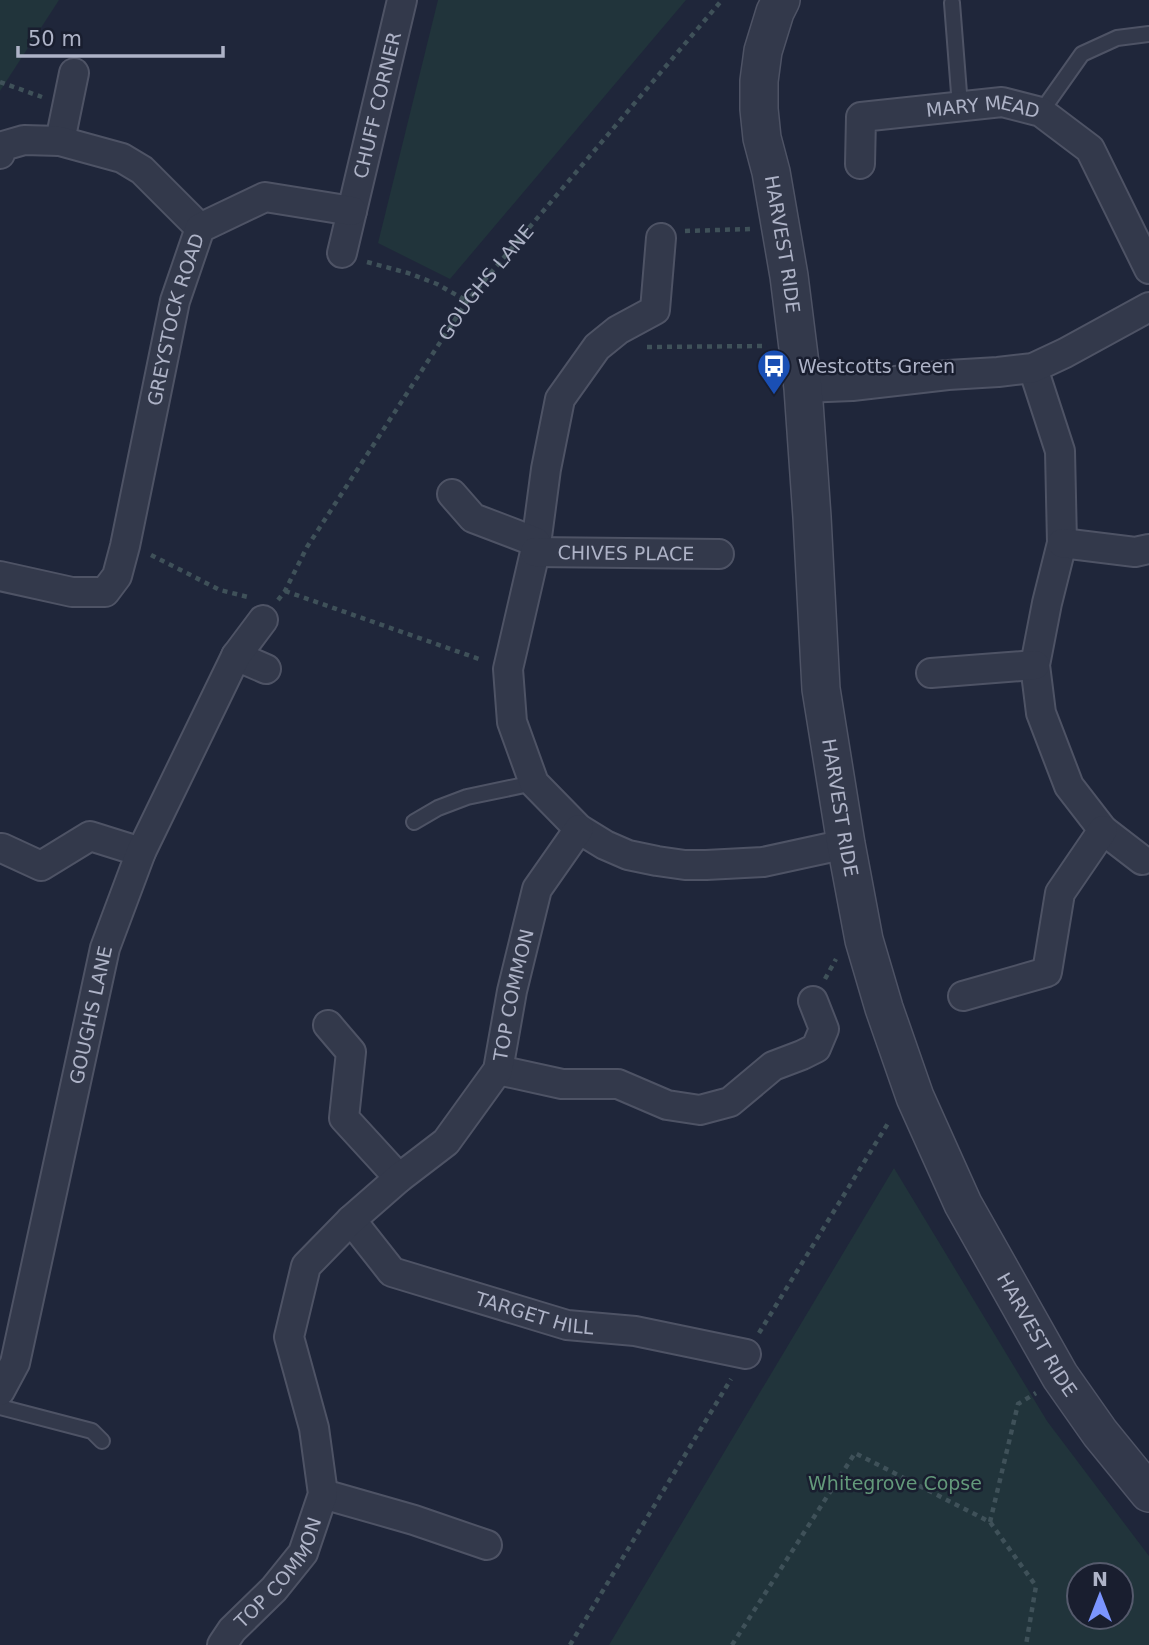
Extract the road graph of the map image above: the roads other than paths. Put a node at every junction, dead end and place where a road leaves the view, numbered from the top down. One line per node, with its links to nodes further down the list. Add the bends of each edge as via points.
1 (402, 0): 13 (street, CHUFF CORNER)
2 (762, 0): 6 (street, HARVEST RIDE)
3 (781, 0): 6 (street, HARVEST RIDE)
4 (952, 3): 8 (lane)
5 (1149, 34): 9 (lane, via 1117,38 1082,54)
6 (763, 51): 20 (street, HARVEST RIDE, via 759,81 762,138 789,276)
7 (74, 73): 10 (street)
8 (960, 106): 9 (street, MARY MEAD, via 1002,102); 12 (street, MARY MEAD, via 861,117)
9 (1041, 112): 17 (street, MARY MEAD, via 1090,149)
10 (60, 141): 11 (street, via 24,140 3,146); 14 (street, via 122,158 142,170)
11 (0, 154)
12 (860, 164)
13 (352, 211): 14 (street, GREYSTOCK ROAD, via 265,197); 16 (street)
14 (200, 228): 26 (street, GREYSTOCK ROAD, via 176,301 117,576 105,592 72,592)
15 (661, 237): 23 (street, via 655,310 597,347 560,399)
16 (342, 253)
17 (1149, 269)
18 (1149, 307): 19 (street)
19 (1033, 368): 20 (street); 22 (street, via 1060,451)
20 (803, 388): 36 (street, HARVEST RIDE, via 821,690)
21 (452, 495): 23 (street, via 473,518)
22 (1062, 543): 24 (street, via 1135,552); 29 (street)
23 (535, 547): 25 (street, CHIVES PLACE); 32 (street, via 508,669 512,722)
24 (1149, 549)
25 (719, 554)
26 (0, 576)
27 (257, 609): 28 (street, GOUGHS LANE)
28 (236, 656): 30 (street); 38 (street, GOUGHS LANE)
29 (1035, 665): 31 (street); 35 (street, via 1041,713 1069,786)
30 (266, 668)
31 (931, 673)
32 (534, 783): 33 (lane, via 467,797); 34 (street)
33 (414, 822)
34 (579, 829): 36 (street, via 628,855 685,865 763,862); 43 (street, TOP COMMON, via 537,888)
35 (1103, 830): 39 (street); 40 (street, via 1060,893 1047,972)
36 (846, 844): 50 (street, HARVEST RIDE, via 864,940 884,1008 915,1097 963,1204 1060,1376)
37 (2, 848): 38 (street, via 41,866 90,836)
38 (141, 852): 47 (street, GOUGHS LANE, via 105,948 15,1363)
39 (1145, 863)
40 (963, 996)
41 (813, 1001): 43 (street, via 824,1029 816,1048 773,1066 730,1102 700,1110 667,1104 618,1084 562,1084)
42 (328, 1025): 44 (street, via 351,1052 344,1118)
43 (498, 1070): 44 (street, TOP COMMON, via 446,1142)
44 (399, 1178): 45 (street, TOP COMMON)
45 (351, 1220): 46 (street, TARGET HILL, via 392,1272 567,1325 635,1331); 51 (street, TOP COMMON, via 306,1266 289,1337 314,1428)
46 (746, 1354)
47 (0, 1391)
48 (0, 1407): 49 (lane, via 92,1431)
49 (102, 1441)
50 (1149, 1493)
51 (323, 1494): 52 (street, TOP COMMON); 53 (street, TOP COMMON, via 303,1553)
52 (487, 1545)
53 (222, 1645)

